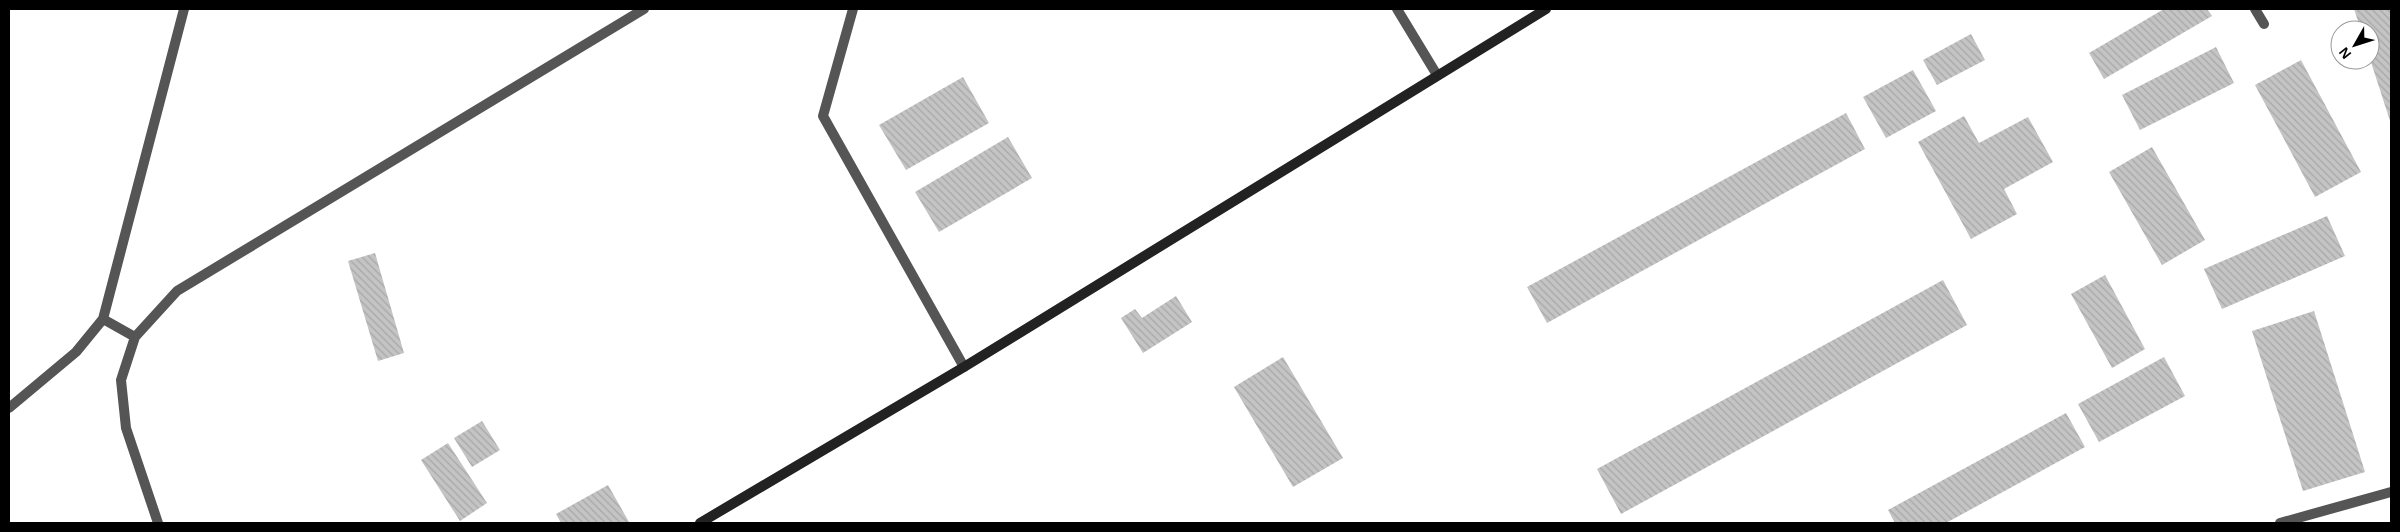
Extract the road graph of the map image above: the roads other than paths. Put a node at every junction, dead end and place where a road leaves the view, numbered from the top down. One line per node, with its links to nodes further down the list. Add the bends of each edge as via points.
1 (184, 9): 9 (street)
2 (644, 9): 10 (street, via 177,291)
3 (853, 9): 11 (street, via 823,116)
4 (1397, 9): 8 (street)
5 (1546, 9): 8 (street)
6 (2255, 9): 7 (street)
7 (2264, 24)
8 (1437, 75): 11 (street)
9 (103, 319): 10 (street); 12 (street, via 76,352)
10 (135, 337): 14 (street, via 121,380 126,428)
11 (964, 367): 15 (street)
12 (9, 408)
13 (2391, 492): 16 (street)
14 (158, 523)
15 (700, 523)
16 (2280, 523)

